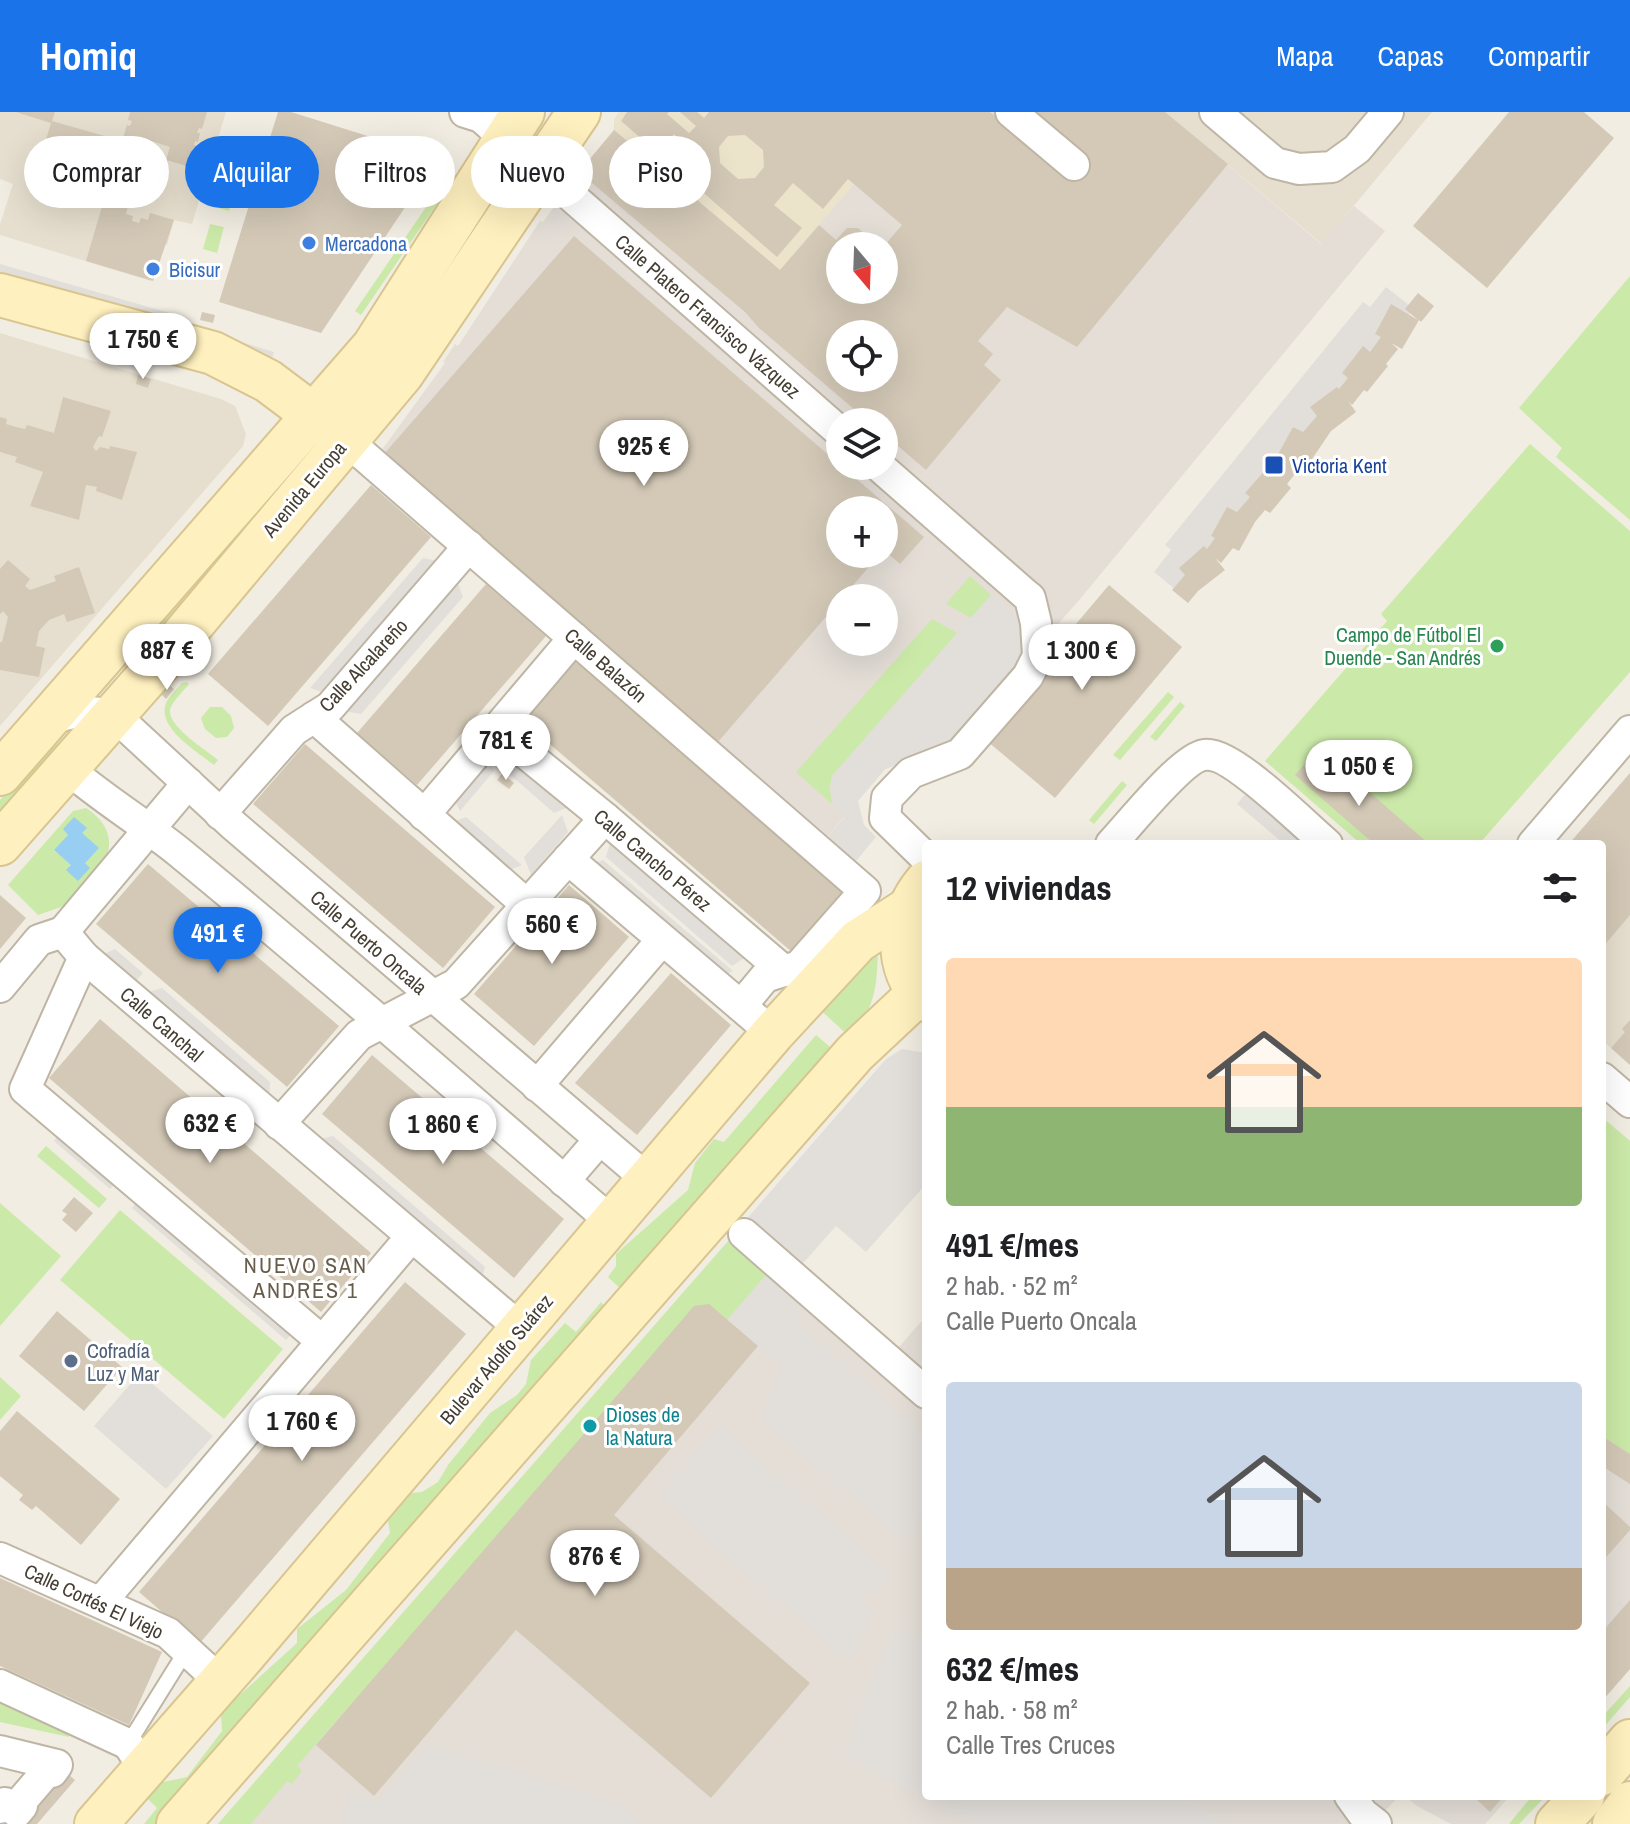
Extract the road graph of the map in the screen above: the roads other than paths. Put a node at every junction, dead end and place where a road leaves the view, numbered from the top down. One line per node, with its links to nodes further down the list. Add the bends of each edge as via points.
1 (465, 112): 6 (street, Calle Platero Francisco Vázquez)
2 (579, 112): 7 (street, Avenida Europa)
3 (1011, 112): 8 (street)
4 (1215, 112): 5 (street, via 1275,163 1299,169 1332,167 1357,149)
5 (1388, 112)
6 (514, 125): 12 (street, Avenida Europa, via 373,347)
7 (563, 136)
8 (1074, 165)
9 (514, 208): 14 (street, Avenida Europa, via 402,374)
10 (584, 208): 13 (street, Calle Platero Francisco Vázquez)
11 (0, 295): 12 (street, via 213,353 268,381)
12 (313, 414): 14 (street); 20 (street, Avenida Europa)
13 (826, 420)
14 (346, 440): 16 (street, Calle Balazón); 18 (street, Avenida Europa)
15 (895, 480): 34 (street, via 1030,598 1036,623 1038,656 1028,676 960,754 911,773 887,798 885,818)
16 (469, 546): 17 (street, Calle Balazón); 19 (street, Calle Alcalareño, via 330,707)
17 (574, 638): 21 (street); 41 (street, Calle Balazón, via 865,891 799,966)
18 (114, 715): 20 (street, via 70,711); 23 (street, Avenida Europa); 25 (street, Calle Puerto Oncala)
19 (314, 717): 26 (street, Calle Alcalareño, via 294,730); 27 (street)
20 (44, 723): 24 (street, Avenida Europa)
21 (497, 730): 27 (street); 28 (street, Calle Cancho Pérez)
22 (1630, 731): 32 (street)
23 (67, 768): 29 (street); 33 (street, Avenida Europa)
24 (0, 774)
25 (188, 783): 26 (street, Calle Puerto Oncala); 29 (street)
26 (220, 814): 43 (street, Calle Puerto Oncala)
27 (424, 815): 37 (street)
28 (605, 818): 35 (street); 41 (street, Calle Cancho Pérez)
29 (147, 830): 38 (street); 46 (street)
30 (1115, 840): 31 (street, via 1181,768 1203,755 1221,757 1241,769)
31 (1322, 840)
32 (1536, 840)
33 (0, 844)
34 (922, 854)
35 (568, 859): 37 (street); 39 (street)
36 (917, 896): 44 (street, via 903,925 903,959); 47 (street, Bulevar Adolfo Suárez, via 858,941)
37 (526, 904): 43 (street, via 456,984)
38 (63, 932): 40 (street, Calle Canchal); 42 (street, via 39,940)
39 (662, 940): 45 (street); 49 (street)
40 (84, 957): 51 (street, Calle Canchal); 59 (street, via 25,1089)
41 (784, 971): 45 (street, via 765,977)
42 (0, 987)
43 (432, 997): 46 (street); 49 (street, Calle Puerto Oncala)
44 (922, 997): 75 (street, via 855,1053)
45 (741, 1006): 47 (street)
46 (381, 1022): 51 (street, via 359,1035); 54 (street)
47 (773, 1033): 53 (street, Bulevar Adolfo Suárez)
48 (1606, 1081): 50 (street)
49 (537, 1086): 52 (street, Calle Puerto Oncala)
50 (1630, 1102)
51 (279, 1124): 56 (street, Calle Canchal)
52 (600, 1139): 53 (street, Calle Puerto Oncala); 54 (street)
53 (648, 1180): 55 (street, Bulevar Adolfo Suárez)
54 (564, 1181): 55 (street)
55 (613, 1223): 58 (street, Bulevar Adolfo Suárez)
56 (411, 1237): 58 (street, Calle Canchal); 59 (street)
57 (755, 1239): 60 (street)
58 (521, 1329): 64 (street, Bulevar Adolfo Suárez)
59 (322, 1341): 62 (street)
60 (922, 1389)
61 (0, 1558): 62 (street, Calle Cortés El Viejo)
62 (101, 1602): 63 (street, Calle Cortés El Viejo, via 168,1633)
63 (186, 1651): 64 (street, Calle Cortés El Viejo); 68 (lane)
64 (221, 1682): 68 (street, Bulevar Adolfo Suárez)
65 (0, 1685): 68 (street)
66 (1630, 1741): 69 (street)
67 (0, 1751): 73 (street, via 57,1765 17,1812 5,1803)
68 (136, 1756): 74 (street, Bulevar Adolfo Suárez)
69 (1606, 1769)
70 (1353, 1800): 76 (street)
71 (1579, 1800): 77 (street)
72 (1630, 1803): 78 (street)
73 (0, 1808)
74 (96, 1824)
75 (178, 1824)
76 (1376, 1824)
77 (1557, 1824)
78 (1614, 1824)

